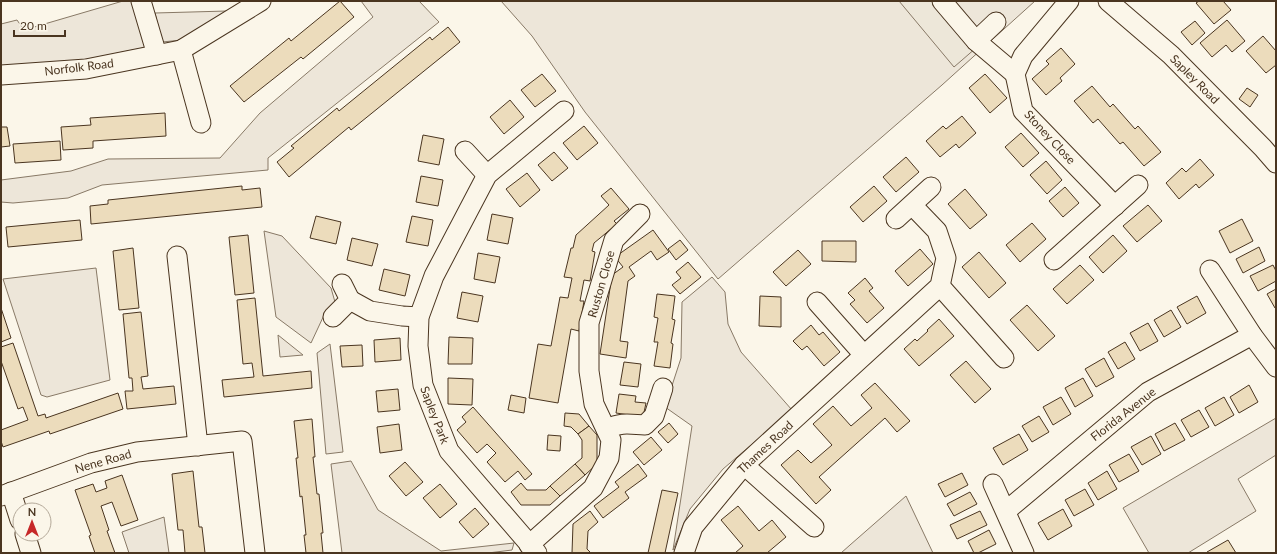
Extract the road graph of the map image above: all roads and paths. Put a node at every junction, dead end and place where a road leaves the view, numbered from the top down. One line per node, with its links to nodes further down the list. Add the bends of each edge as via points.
1 (141, 1): 9 (street)
2 (261, 1): 8 (street, Norfolk Road)
3 (942, 1): 7 (street)
4 (1069, 1): 10 (street, via 1023,56)
5 (1108, 1): 15 (street, Sapley Road, via 1171,55)
6 (996, 22): 7 (street)
7 (976, 41): 10 (street)
8 (181, 50): 9 (street, Norfolk Road); 13 (street)
9 (157, 55): 11 (street, Norfolk Road, via 86,69)
10 (1015, 74): 20 (street, Stoney Close, via 1023,111)
11 (1, 75)
12 (564, 112): 16 (street, Sapley Park)
13 (201, 123)
14 (465, 151): 16 (street)
15 (1276, 163)
16 (487, 175): 29 (street, Sapley Park, via 434,276)
17 (1138, 186): 20 (street)
18 (931, 188): 19 (street)
19 (912, 205): 22 (street); 26 (street, via 936,231 946,258)
20 (1115, 206): 24 (street)
21 (640, 214): 35 (street, Ruston Close, via 614,240 589,323 589,371 594,404)
22 (896, 219)
23 (177, 256): 36 (street)
24 (1054, 260)
25 (1210, 270): 30 (street)
26 (940, 286): 31 (street, Thames Road); 32 (street)
27 (817, 302): 31 (street)
28 (333, 317): 29 (street, via 346,292 370,311)
29 (419, 317): 44 (street, Sapley Park, via 418,346 422,385 449,452)
30 (1252, 334): 33 (street); 41 (street, Florida Avenue, via 1148,392)
31 (864, 355): 37 (street, Thames Road)
32 (1004, 358)
33 (1276, 367)
34 (663, 388): 35 (street, via 654,416 645,425 625,423)
35 (606, 429): 44 (street, Ruston Close, via 611,440 609,458 593,488)
36 (198, 446): 39 (street, Nene Road, via 137,452 91,463); 46 (street, Nene Road, via 242,441)
37 (744, 465): 42 (street); 47 (street, Thames Road, via 693,527)
38 (994, 484): 41 (street)
39 (6, 494): 40 (street, Nene Road)
40 (12, 505)
41 (1006, 511): 48 (street)
42 (814, 527)
43 (28, 542): 45 (street)
44 (533, 549)
45 (31, 553)
46 (255, 553)
47 (684, 553)
48 (1024, 553)

